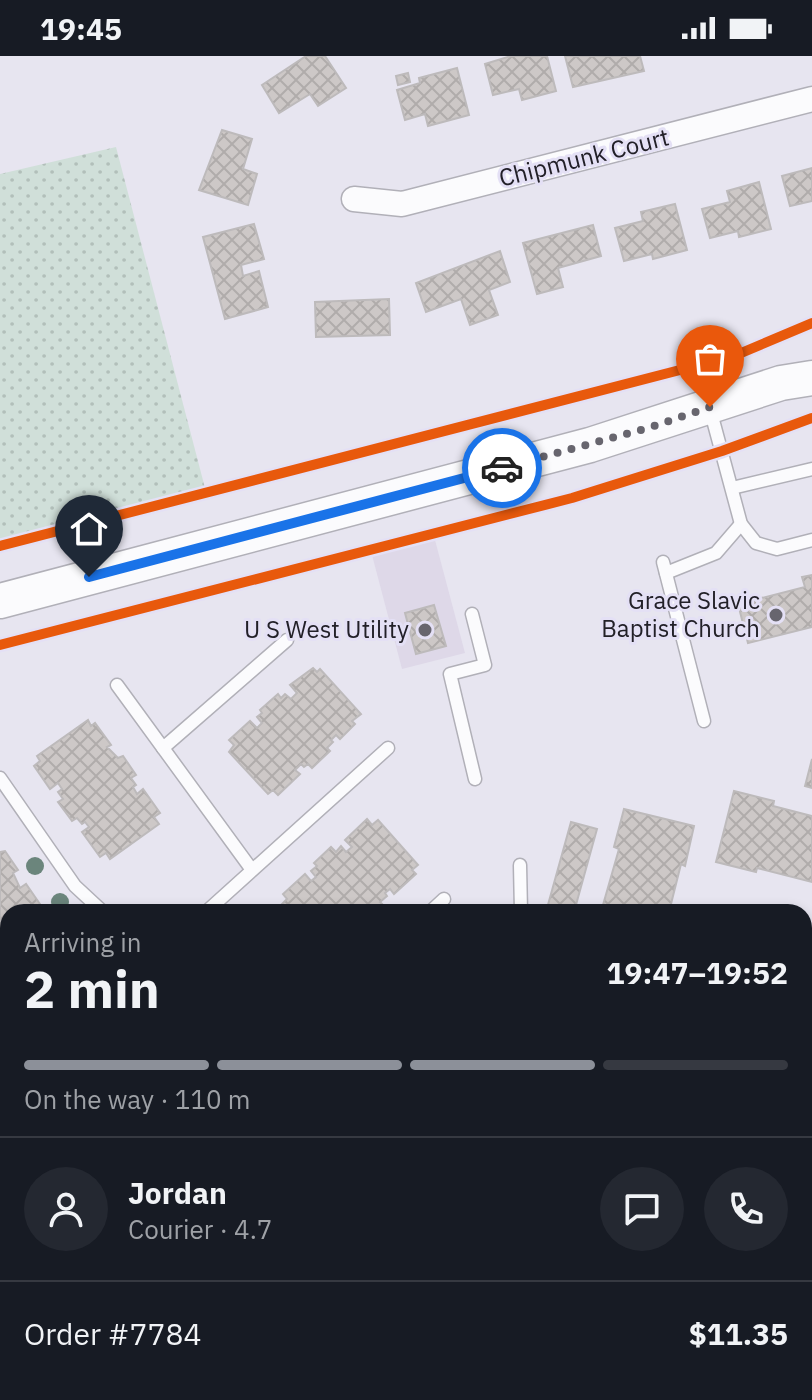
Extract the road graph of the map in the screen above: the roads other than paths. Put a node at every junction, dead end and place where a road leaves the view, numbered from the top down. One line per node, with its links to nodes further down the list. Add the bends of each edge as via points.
1 (812, 99): 2 (street, Chipmunk Court, via 402,204)
2 (354, 199)
3 (812, 361): 4 (main road)
4 (796, 380): 5 (main road)
5 (710, 407): 7 (lane); 10 (main road, via 577,449)
6 (812, 469): 7 (lane)
7 (732, 488): 8 (lane)
8 (741, 524): 9 (lane, via 756,543 777,549); 14 (lane, via 716,553 665,567)
9 (812, 540)
10 (0, 601)
11 (472, 614): 18 (lane, via 485,665 450,674)
12 (287, 640): 15 (lane)
13 (117, 685): 15 (lane)
14 (704, 721)
15 (163, 748): 20 (lane)
16 (388, 748): 20 (lane)
17 (0, 778): 22 (lane, via 75,886)
18 (475, 779)
19 (520, 865): 25 (lane)
20 (252, 870): 23 (lane)
21 (444, 899): 24 (lane)
22 (94, 904)
23 (215, 904)
24 (439, 904)
25 (521, 904)

